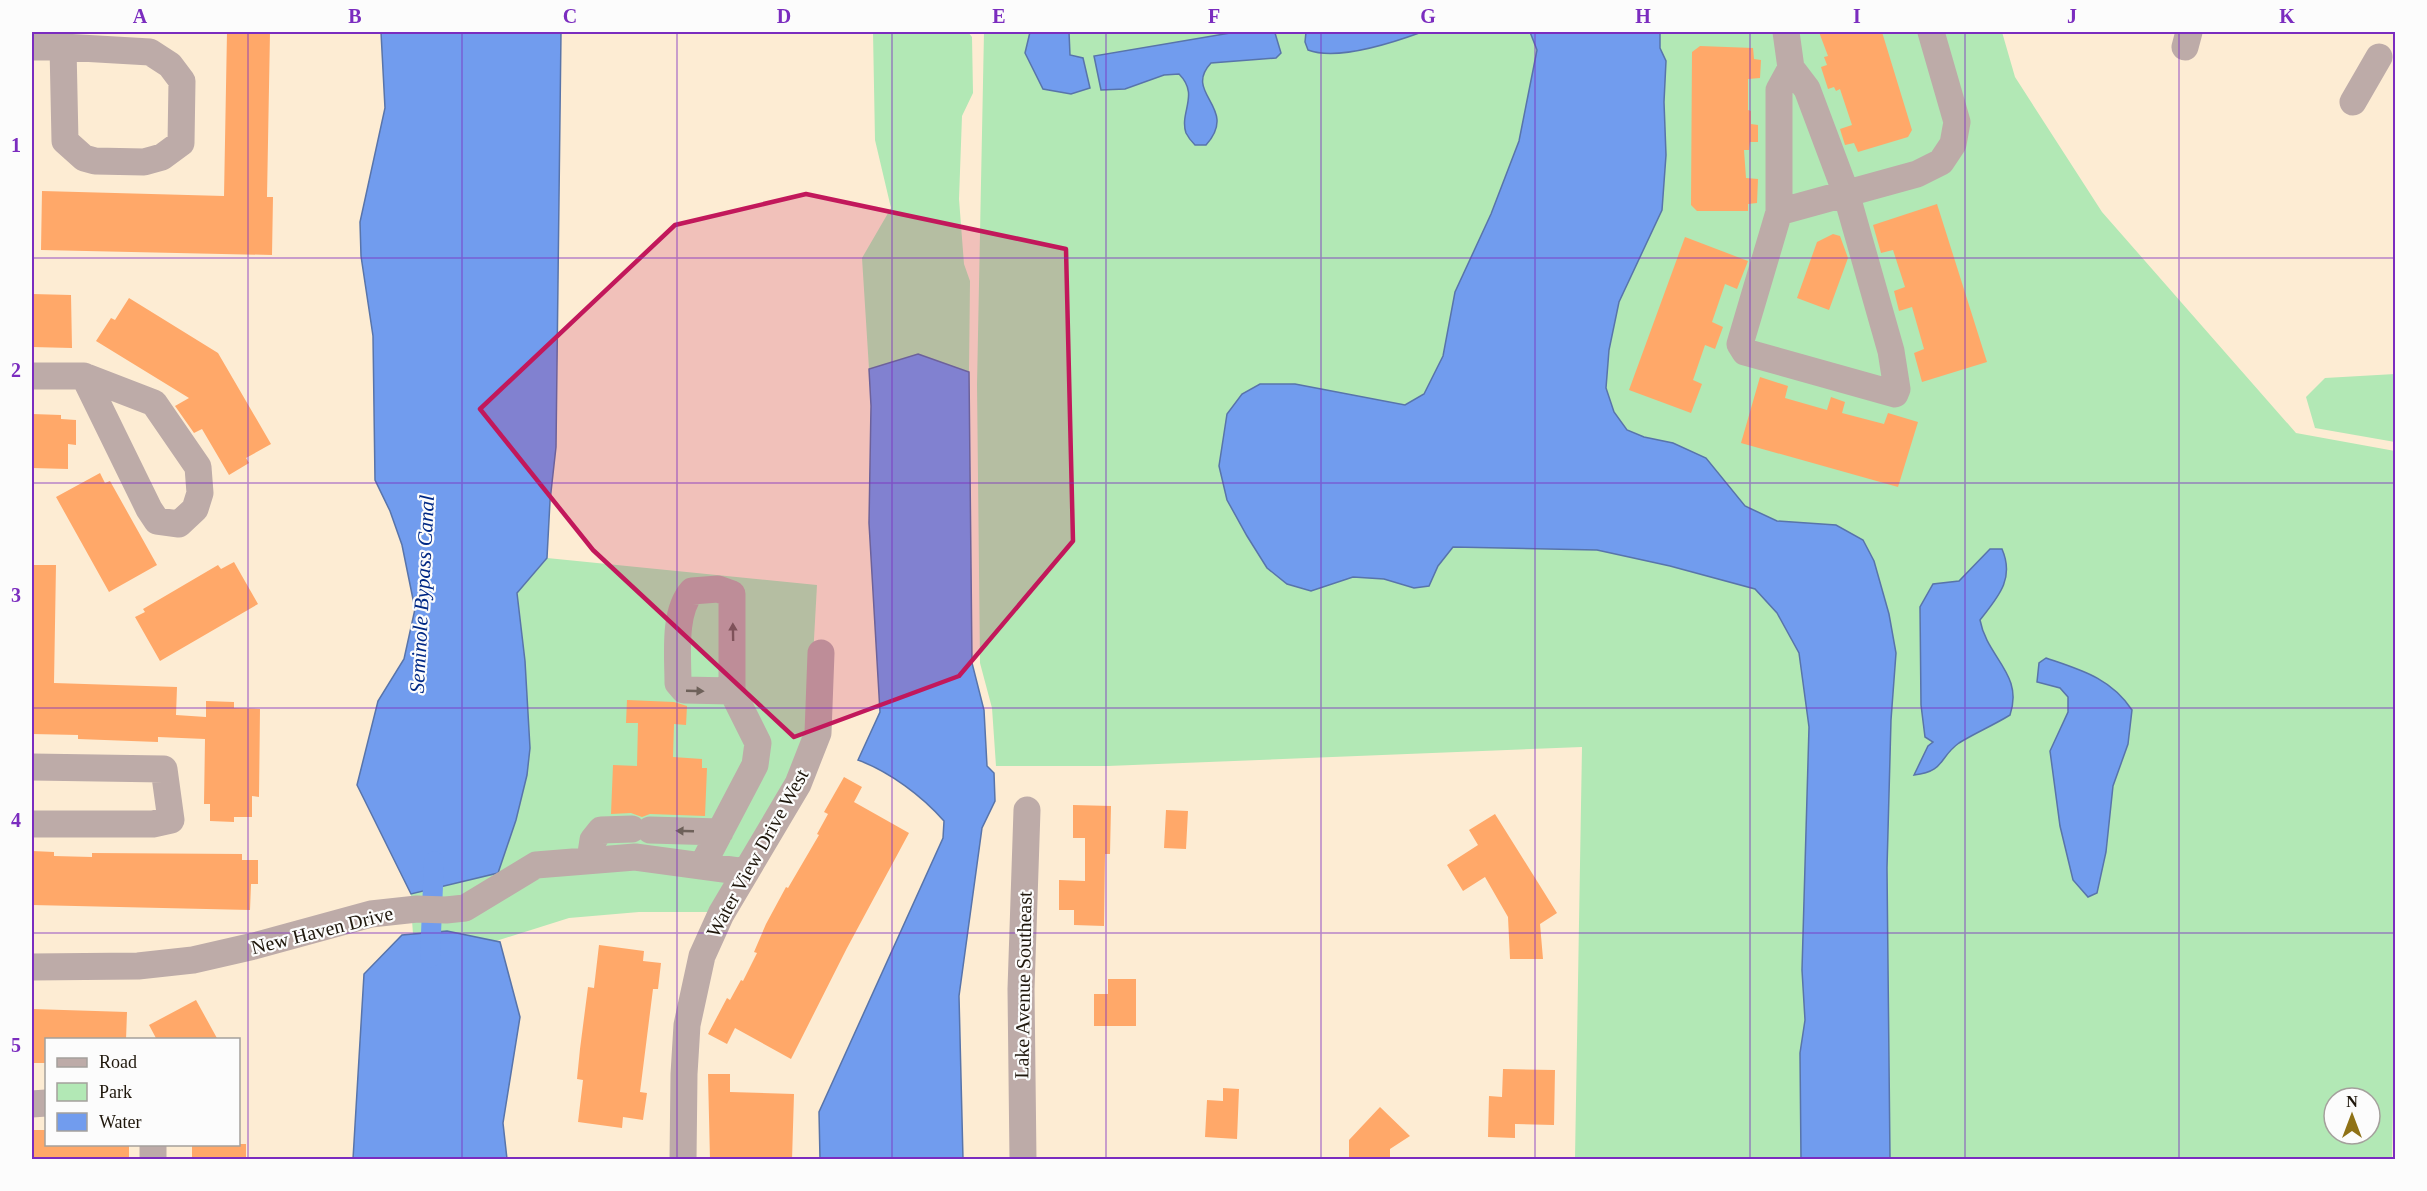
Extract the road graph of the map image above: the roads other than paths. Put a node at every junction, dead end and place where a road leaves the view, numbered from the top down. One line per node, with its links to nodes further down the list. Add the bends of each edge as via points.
1 (1786, 32): 6 (street)
2 (1930, 32): 8 (street, via 1957,122 1953,144 1941,162 1917,174)
3 (32, 47): 4 (street)
4 (63, 47): 4 (street, via 65,141 84,158 144,162 162,157 181,143 182,81 170,65 150,52)
5 (2379, 57): 7 (street)
6 (1791, 68): 8 (street, via 1807,89); 9 (street, via 1779,90)
7 (2353, 102)
8 (1846, 193): 9 (street); 9 (street, via 1891,351 1898,389 1895,394 1745,352 1740,344)
9 (1779, 212)
10 (32, 376): 11 (street)
11 (84, 376): 11 (street, via 148,509 157,521 179,524 195,509 200,493 198,467 192,457 154,403)
12 (822, 654): 20 (street, Water View Drive West, via 819,733 798,784)
13 (732, 691): 17 (street, via 758,743 756,765)
14 (32, 767): 16 (street, via 164,769 171,820 153,824)
15 (1026, 810): 23 (street, Lake Avenue Southeast, via 1021,989)
16 (32, 824)
17 (720, 832): 18 (street, one-way to 18, via 601,830 592,840); 19 (street)
18 (590, 860): 19 (street, New Haven Drive, via 635,857); 21 (street, New Haven Drive, via 536,865 465,908 371,914 193,960 138,966)
19 (702, 866): 20 (street, New Haven Drive)
20 (746, 872): 22 (street, Water View Drive West, via 702,956 687,1025)
21 (32, 967)
22 (683, 1160)
23 (1023, 1160)

